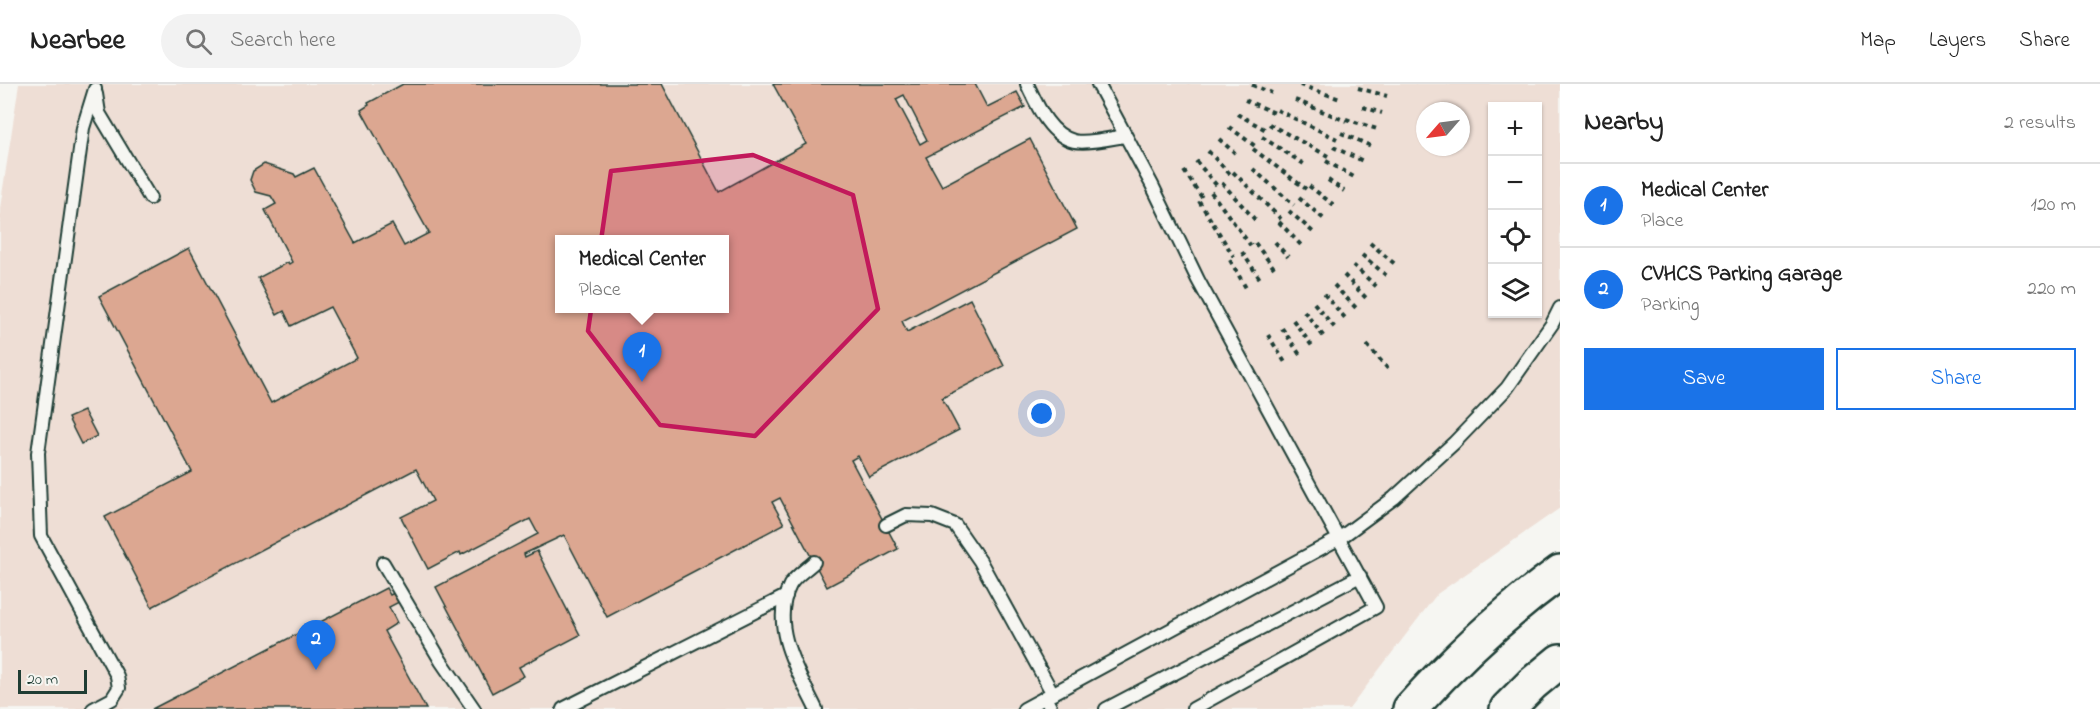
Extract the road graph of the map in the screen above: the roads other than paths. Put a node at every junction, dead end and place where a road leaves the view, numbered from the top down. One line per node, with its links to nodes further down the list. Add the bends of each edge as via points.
1 (1027, 84): 4 (lane, via 1058,134 1075,142)
2 (1098, 84): 4 (lane)
3 (95, 87): 5 (lane, via 99,113); 16 (lane, via 78,159 38,453 41,536 117,676 119,688 112,699)
4 (1125, 135): 8 (lane, via 1198,280)
5 (150, 198)
6 (1560, 308): 8 (lane, via 1507,388 1394,498)
7 (886, 525): 15 (lane, via 906,515 932,516 955,525 980,561)
8 (1340, 538): 12 (lane); 15 (lane)
9 (382, 562): 17 (lane)
10 (814, 562): 13 (lane, via 791,583)
11 (1560, 572): 23 (main road, via 1510,610)
12 (1360, 576): 21 (lane); 22 (lane, via 1376,607)
13 (786, 596): 18 (lane); 19 (lane, via 782,609 786,644)
14 (1560, 661): 24 (main road)
15 (1050, 700): 20 (lane)
16 (93, 709)
17 (474, 709)
18 (563, 709)
19 (816, 709)
20 (1024, 709)
21 (1106, 709)
22 (1193, 709)
23 (1410, 709)
24 (1507, 709)

